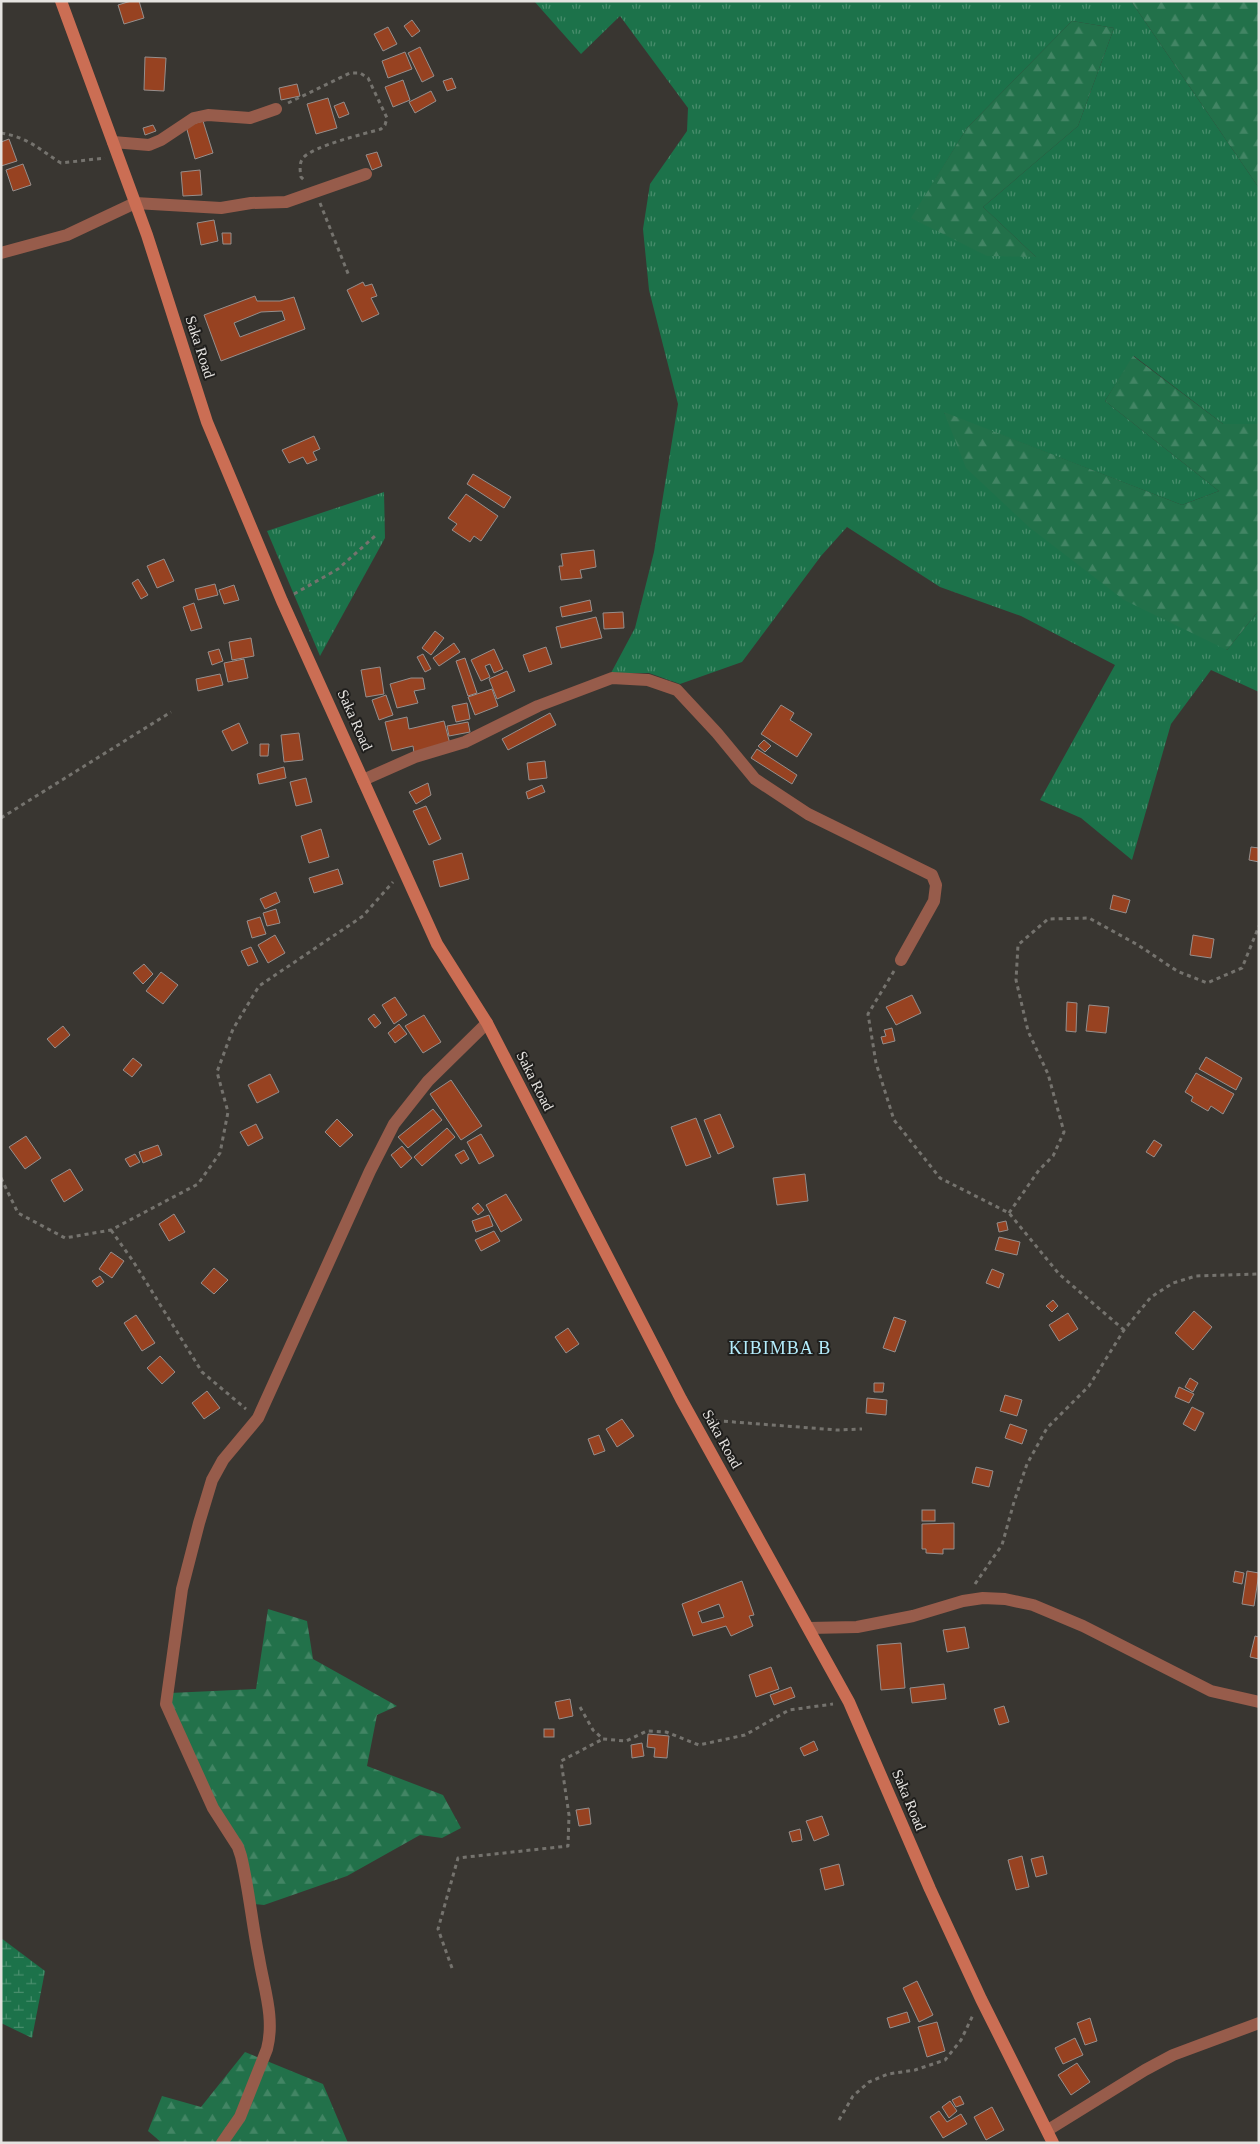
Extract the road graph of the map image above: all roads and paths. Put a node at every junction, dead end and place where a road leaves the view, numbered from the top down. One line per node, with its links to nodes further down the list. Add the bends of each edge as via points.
1 (61, 1): 4 (main road, Saka Road)
2 (276, 109): 4 (street, via 250,118 194,118 149,145); 7 (path, via 350,73 360,73 372,86 387,118 385,125 318,148 303,158 301,177)
3 (1, 133): 5 (path, via 20,136 61,163)
4 (113, 142): 5 (main road, Saka Road)
5 (118, 155): 8 (main road, Saka Road)
6 (366, 174): 7 (street)
7 (316, 192): 8 (street, via 286,202 221,208); 10 (path)
8 (135, 204): 9 (street, via 67,235); 12 (main road, Saka Road, via 207,422)
9 (1, 253)
10 (349, 276)
11 (375, 536): 12 (path, via 338,569)
12 (282, 601): 14 (main road, Saka Road)
13 (171, 712): 15 (path)
14 (364, 780): 16 (main road, Saka Road); 18 (street, via 415,757 465,742 538,706 612,678 663,684 677,690 755,779 808,814 932,875 936,885 934,901)
15 (1, 818)
16 (404, 870): 19 (main road, Saka Road, via 437,944); 22 (path, via 363,916 258,986 232,1029 217,1072 228,1112 220,1153 198,1184)
17 (1259, 926): 21 (path, via 1242,968 1207,983 1177,971 1089,918 1048,919 1018,945 1016,980 1028,1031 1048,1074 1064,1132 1053,1156 1039,1170)
18 (901, 960): 21 (path, via 868,1014 876,1063 894,1120 940,1178)
19 (487, 1023): 25 (street, via 428,1081 394,1124); 26 (main road, Saka Road)
20 (1, 1178): 22 (path, via 18,1213 65,1238)
21 (1009, 1213): 24 (path, via 1059,1274)
22 (111, 1230): 25 (path, via 202,1372)
23 (1259, 1274): 24 (path, via 1196,1276 1173,1283 1151,1298)
24 (1124, 1330): 28 (path, via 1089,1386 1047,1428 1028,1464 1002,1545)
25 (258, 1418): 39 (street, via 223,1460 212,1480 198,1523 182,1589 166,1702 213,1808 238,1847 268,1995 267,2049 240,2117)
26 (692, 1419): 27 (path); 29 (main road, Saka Road)
27 (862, 1429)
28 (963, 1601): 29 (street, via 913,1616 856,1627); 31 (street, via 1006,1599 1033,1605 1083,1626 1211,1690)
29 (809, 1628): 30 (main road, Saka Road)
30 (849, 1702): 33 (path, via 789,1710 745,1735 699,1745 666,1732 647,1731 626,1741); 35 (main road, Saka Road)
31 (1259, 1702)
32 (580, 1707): 33 (path, via 593,1730)
33 (603, 1739): 34 (path, via 561,1761 569,1815 568,1846 458,1858 438,1929)
34 (452, 1968)
35 (981, 1999): 37 (path, via 961,2040 946,2060 869,2082 853,2096); 38 (main road, Saka Road)
36 (1259, 2023): 38 (street, via 1173,2055)
37 (839, 2120)
38 (1048, 2130): 40 (main road, Saka Road)
39 (222, 2143)
40 (1053, 2143)

